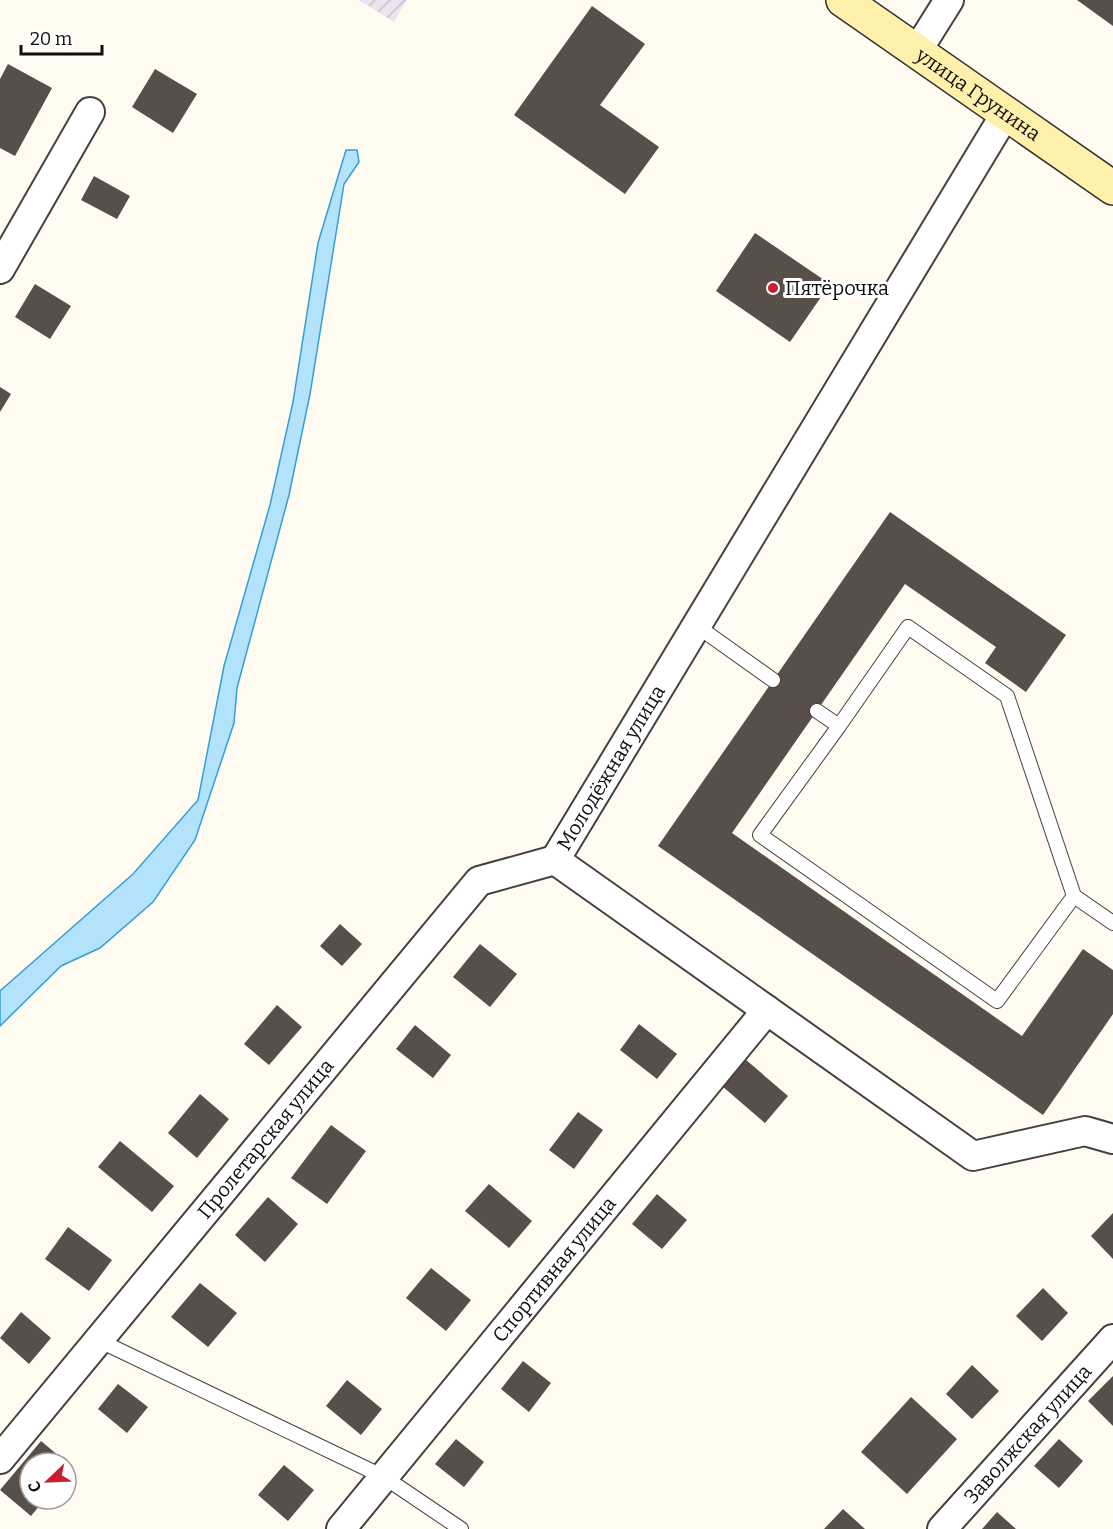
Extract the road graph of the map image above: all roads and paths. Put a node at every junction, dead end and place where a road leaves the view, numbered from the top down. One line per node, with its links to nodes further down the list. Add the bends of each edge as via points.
1 (843, 0): 3 (street, улица Грунина)
2 (949, 0): 3 (street)
3 (916, 51): 5 (street, улица Грунина)
4 (90, 112): 7 (street)
5 (1006, 113): 6 (street, улица Грунина); 8 (street, Молодёжная улица)
6 (1113, 188)
7 (0, 269)
8 (696, 626): 9 (lane); 12 (street, Молодёжная улица)
9 (773, 680)
10 (817, 711): 11 (lane)
11 (839, 726): 13 (lane, via 908,627 1007,696); 13 (lane, via 760,835 997,1001)
12 (555, 860): 15 (street, Молодёжная улица); 18 (street, Пролетарская улица, via 479,881)
13 (1074, 896): 14 (lane)
14 (1113, 923)
15 (767, 1010): 16 (street, Молодёжная улица, via 973,1156 1085,1131); 20 (street, Спортивная улица)
16 (1113, 1139)
17 (1113, 1339): 23 (street, Заволжская улица)
18 (98, 1340): 19 (street, Пролетарская улица); 20 (lane)
19 (0, 1459)
20 (384, 1477): 21 (street, Спортивная улица); 22 (lane)
21 (341, 1529)
22 (461, 1529)
23 (942, 1529)

